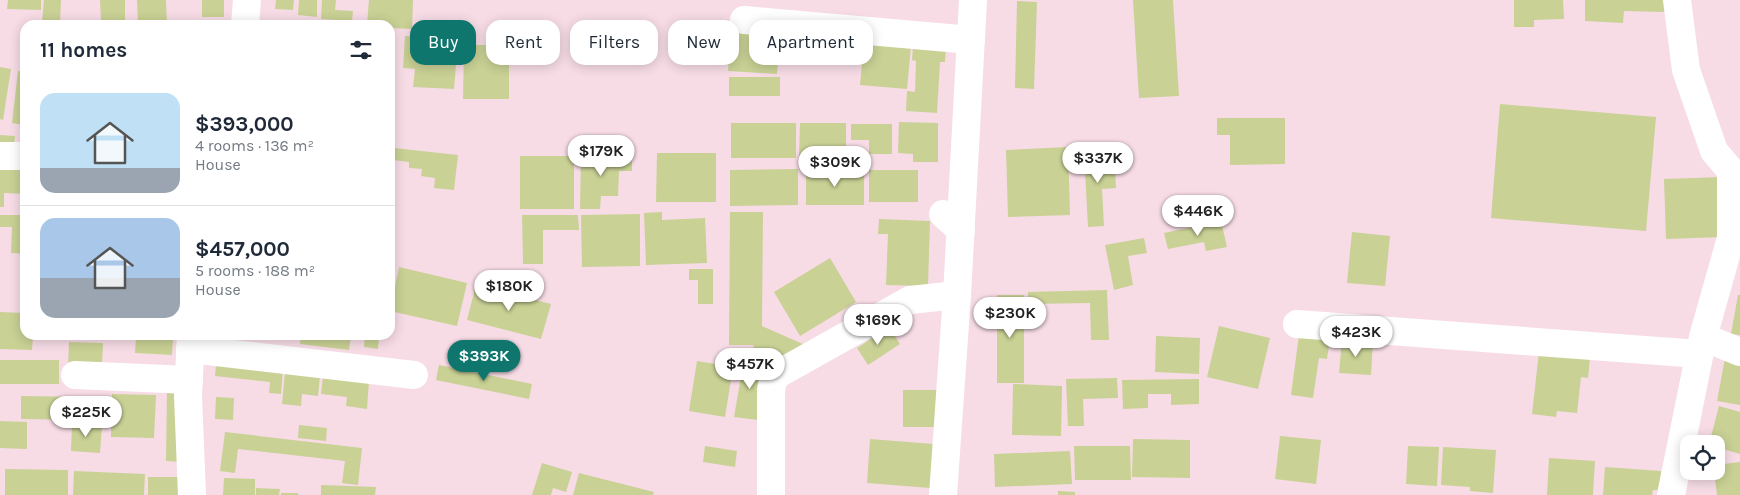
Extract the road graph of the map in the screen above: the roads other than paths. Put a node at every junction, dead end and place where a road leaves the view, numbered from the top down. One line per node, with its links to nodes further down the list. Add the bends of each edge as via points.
1 (247, 0): 4 (street)
2 (973, 0): 6 (street)
3 (1677, 0): 9 (street, via 1686,70 1714,151 1731,171)
4 (245, 20)
5 (744, 20): 6 (street)
6 (971, 40): 10 (street, via 952,222)
7 (0, 156): 8 (street)
8 (20, 156)
9 (1736, 238): 13 (street)
10 (957, 295): 19 (street, via 910,300 778,374 771,390); 20 (street)
11 (1297, 324): 13 (street)
12 (191, 342): 16 (street); 17 (street)
13 (1701, 346): 14 (street); 21 (street)
14 (1740, 352)
15 (75, 375): 17 (street)
16 (414, 375)
17 (189, 380): 18 (street)
18 (192, 495)
19 (771, 495)
20 (943, 495)
21 (1671, 495)

